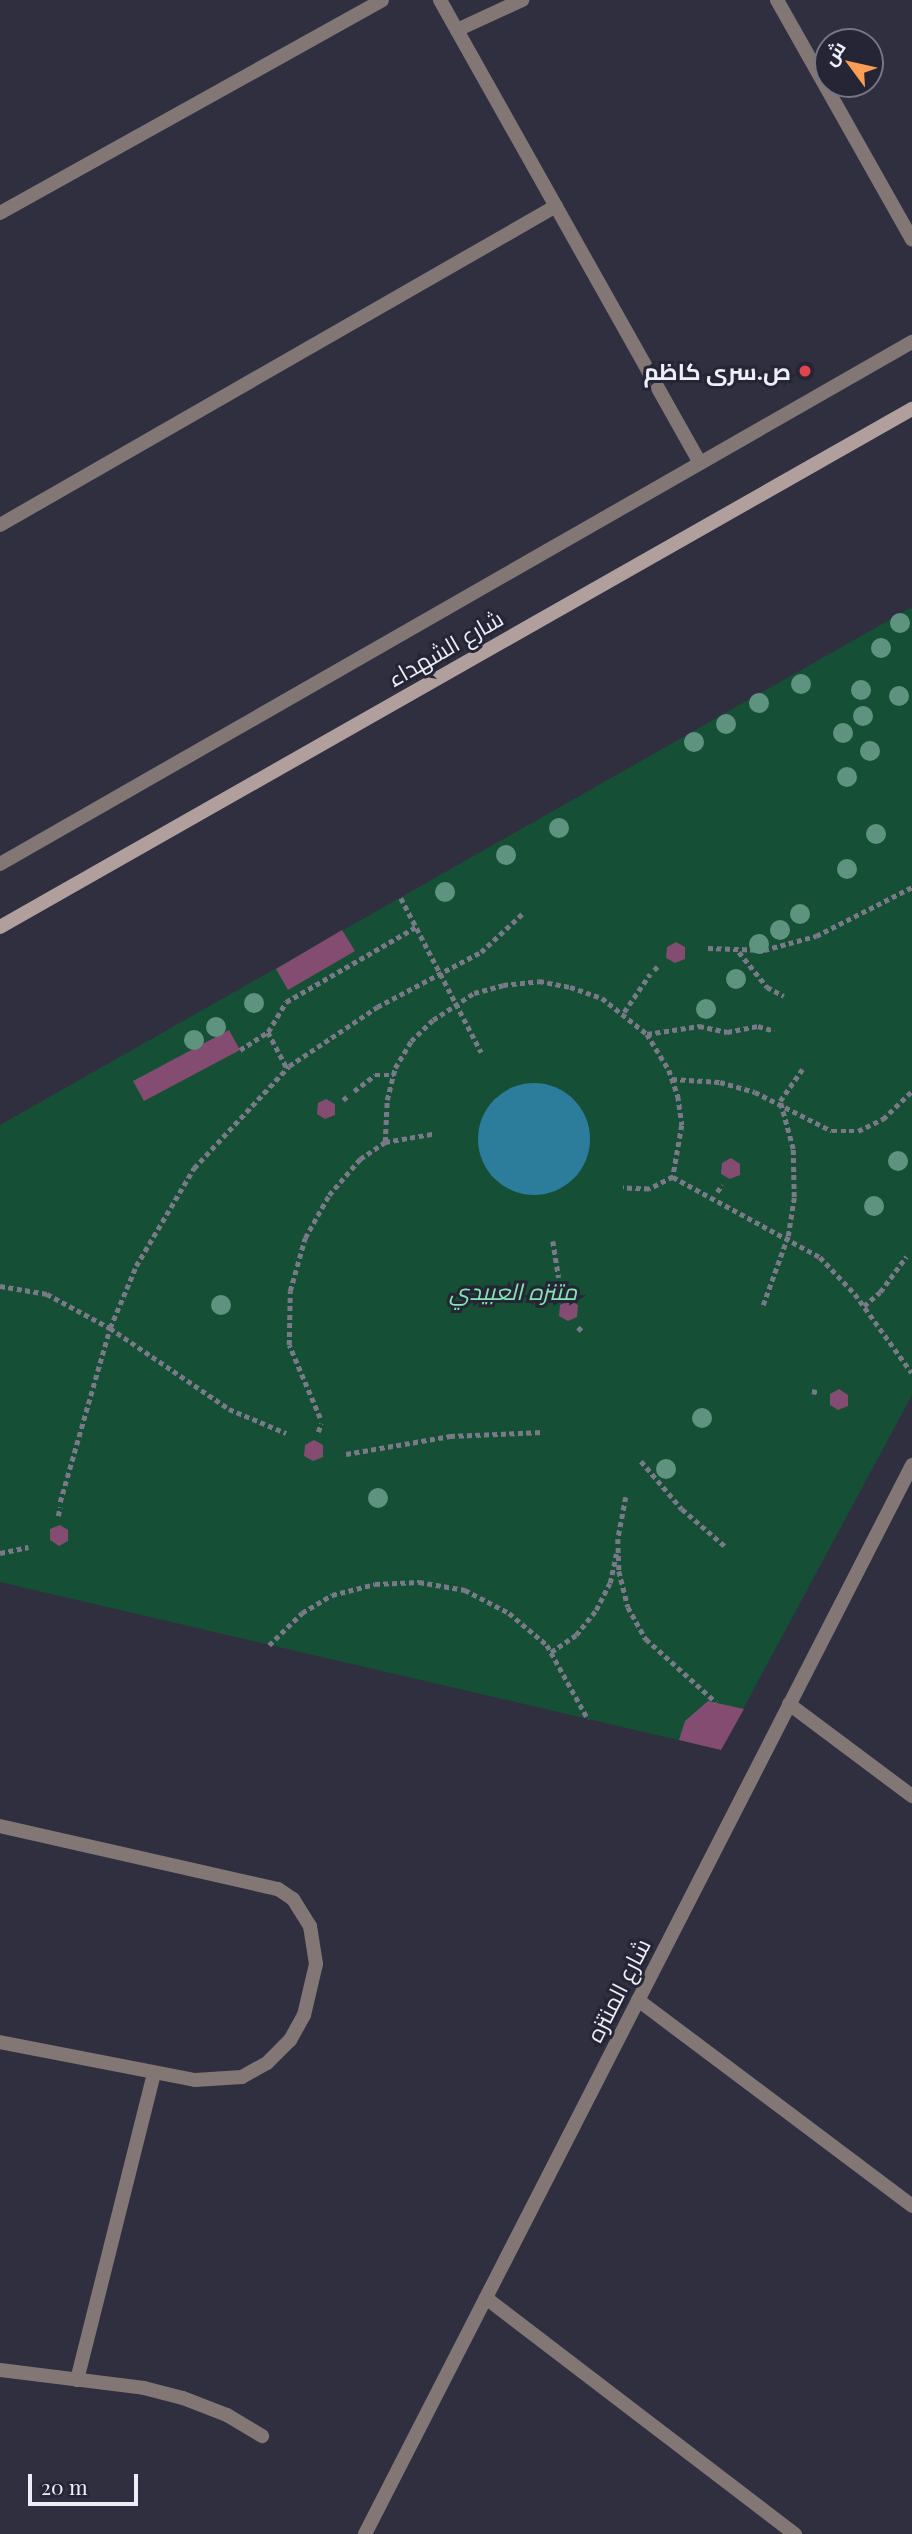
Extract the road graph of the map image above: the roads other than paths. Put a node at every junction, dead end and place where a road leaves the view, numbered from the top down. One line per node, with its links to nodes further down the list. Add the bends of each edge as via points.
1 (382, 0): 7 (street)
2 (440, 0): 5 (street)
3 (522, 0): 5 (street)
4 (777, 0): 8 (street)
5 (457, 30): 6 (street)
6 (556, 206): 11 (street); 12 (street)
7 (0, 212)
8 (912, 240)
9 (912, 342): 11 (street)
10 (912, 409): 14 (street, شارع الشهداء)
11 (701, 463): 13 (street)
12 (0, 526)
13 (0, 864)
14 (0, 927)
15 (912, 1465): 16 (street, شارع المنتزه)
16 (789, 1704): 17 (street); 19 (street, شارع المنتزه)
17 (912, 1796)
18 (0, 1826): 21 (street, via 257,1882 278,1889 302,1909 315,1942 316,1964 304,2015 290,2040 267,2063 242,2077 195,2080)
19 (638, 2000): 22 (street); 23 (street, شارع المنتزه)
20 (0, 2042): 21 (street)
21 (154, 2073): 25 (street)
22 (912, 2206)
23 (486, 2298): 27 (street, شارع المنتزه); 28 (street)
24 (0, 2370): 25 (street)
25 (77, 2380): 26 (street, via 183,2398 227,2415)
26 (262, 2436)
27 (365, 2534)
28 (795, 2534)

